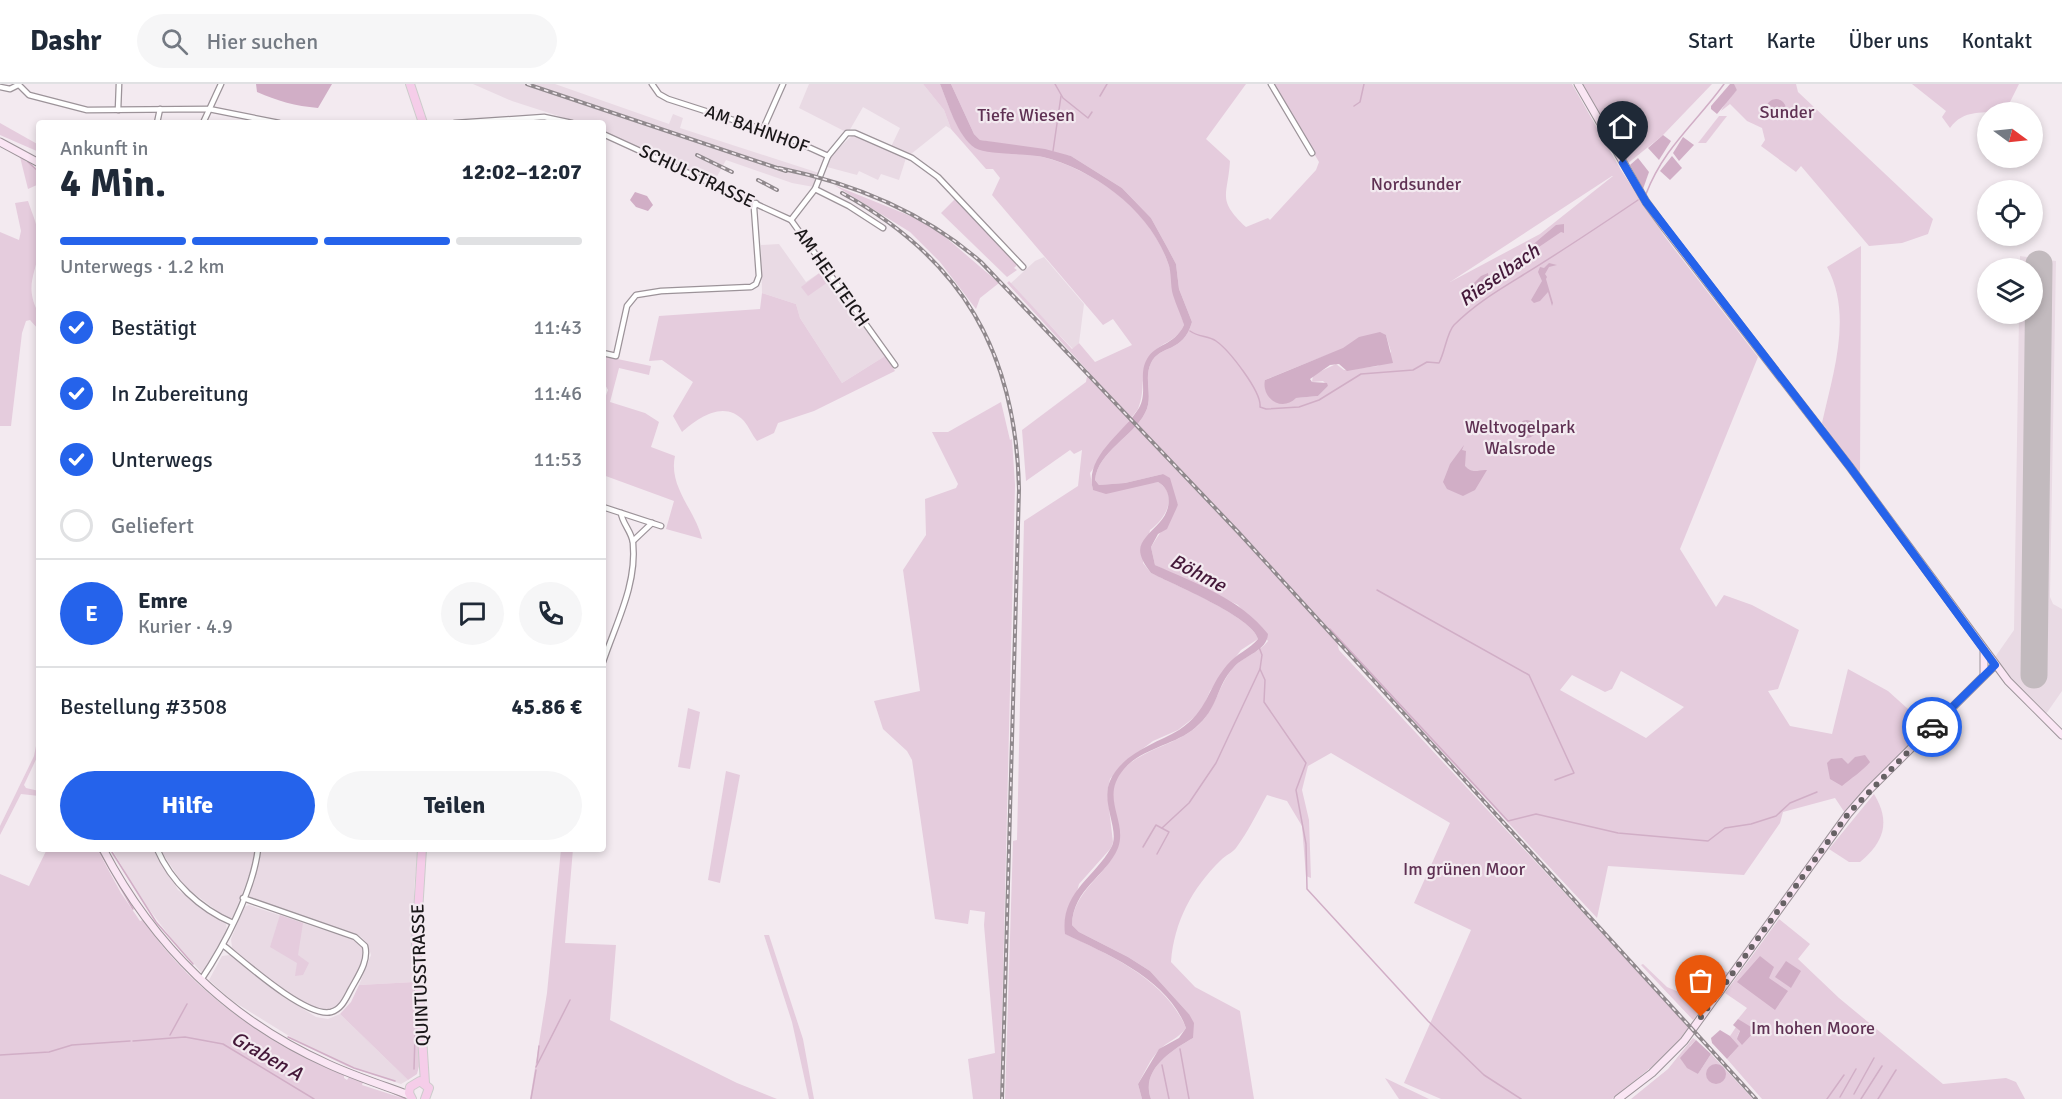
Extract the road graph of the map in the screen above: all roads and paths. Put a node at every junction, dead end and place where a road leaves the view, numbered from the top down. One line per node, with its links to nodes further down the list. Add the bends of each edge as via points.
1 (119, 84): 12 (street)
2 (221, 84): 11 (street)
3 (410, 84): 16 (main road)
4 (652, 84): 19 (street, AM BAHNHOF, via 668,99)
5 (783, 84): 19 (street)
6 (1271, 84): 22 (street)
7 (1578, 84): 38 (street, via 1646,202 1850,467)
8 (18, 85): 9 (street, via 10,89); 12 (street, via 29,94 77,108)
9 (0, 87)
10 (160, 109): 11 (street); 12 (street); 13 (street)
11 (209, 110): 14 (street); 15 (street)
12 (118, 111)
13 (158, 120)
14 (204, 120)
15 (263, 120)
16 (422, 120)
17 (503, 120): 18 (street)
18 (562, 120)
19 (763, 129): 23 (street, AM BAHNHOF)
20 (606, 135): 26 (street, SCHULSTRASSE)
21 (0, 142): 24 (street)
22 (1312, 153)
23 (828, 156): 25 (street, AM HELLTEICH); 29 (street, AM BAHNHOF, via 850,132 912,158 942,182)
24 (36, 162)
25 (815, 189): 27 (street, AM HELLTEICH); 28 (street)
26 (756, 203): 27 (street, SCHULSTRASSE); 30 (street, via 756,284 636,296 627,306 616,356)
27 (791, 220): 31 (street, AM HELLTEICH)
28 (883, 228)
29 (1023, 267)
30 (606, 354)
31 (894, 365)
32 (606, 508): 33 (street)
33 (621, 513): 34 (street); 36 (street)
34 (652, 523): 35 (street); 36 (street)
35 (661, 526)
36 (633, 541): 37 (street, via 630,586)
37 (606, 646)
38 (1984, 650): 39 (street); 40 (street)
39 (1995, 665): 40 (street); 41 (street)
40 (1984, 675): 53 (street, via 1862,798 1684,1041)
41 (2062, 735)
42 (105, 852): 49 (street, via 144,916)
43 (159, 852): 47 (street, via 182,887)
44 (257, 852): 46 (street)
45 (422, 852): 50 (main road, QUINTUSSTRASSE, via 416,944)
46 (243, 898): 47 (street); 48 (street, via 355,937 365,946 365,961 344,1003 336,1010 321,1012 288,995)
47 (233, 923): 48 (street)
48 (223, 945): 49 (street)
49 (201, 981): 51 (street, via 248,1019 296,1048 343,1071)
50 (421, 1082): 51 (main road); 52 (main road, QUINTUSSTRASSE, via 429,1091)
51 (410, 1094)
52 (427, 1098)
53 (1618, 1099)

